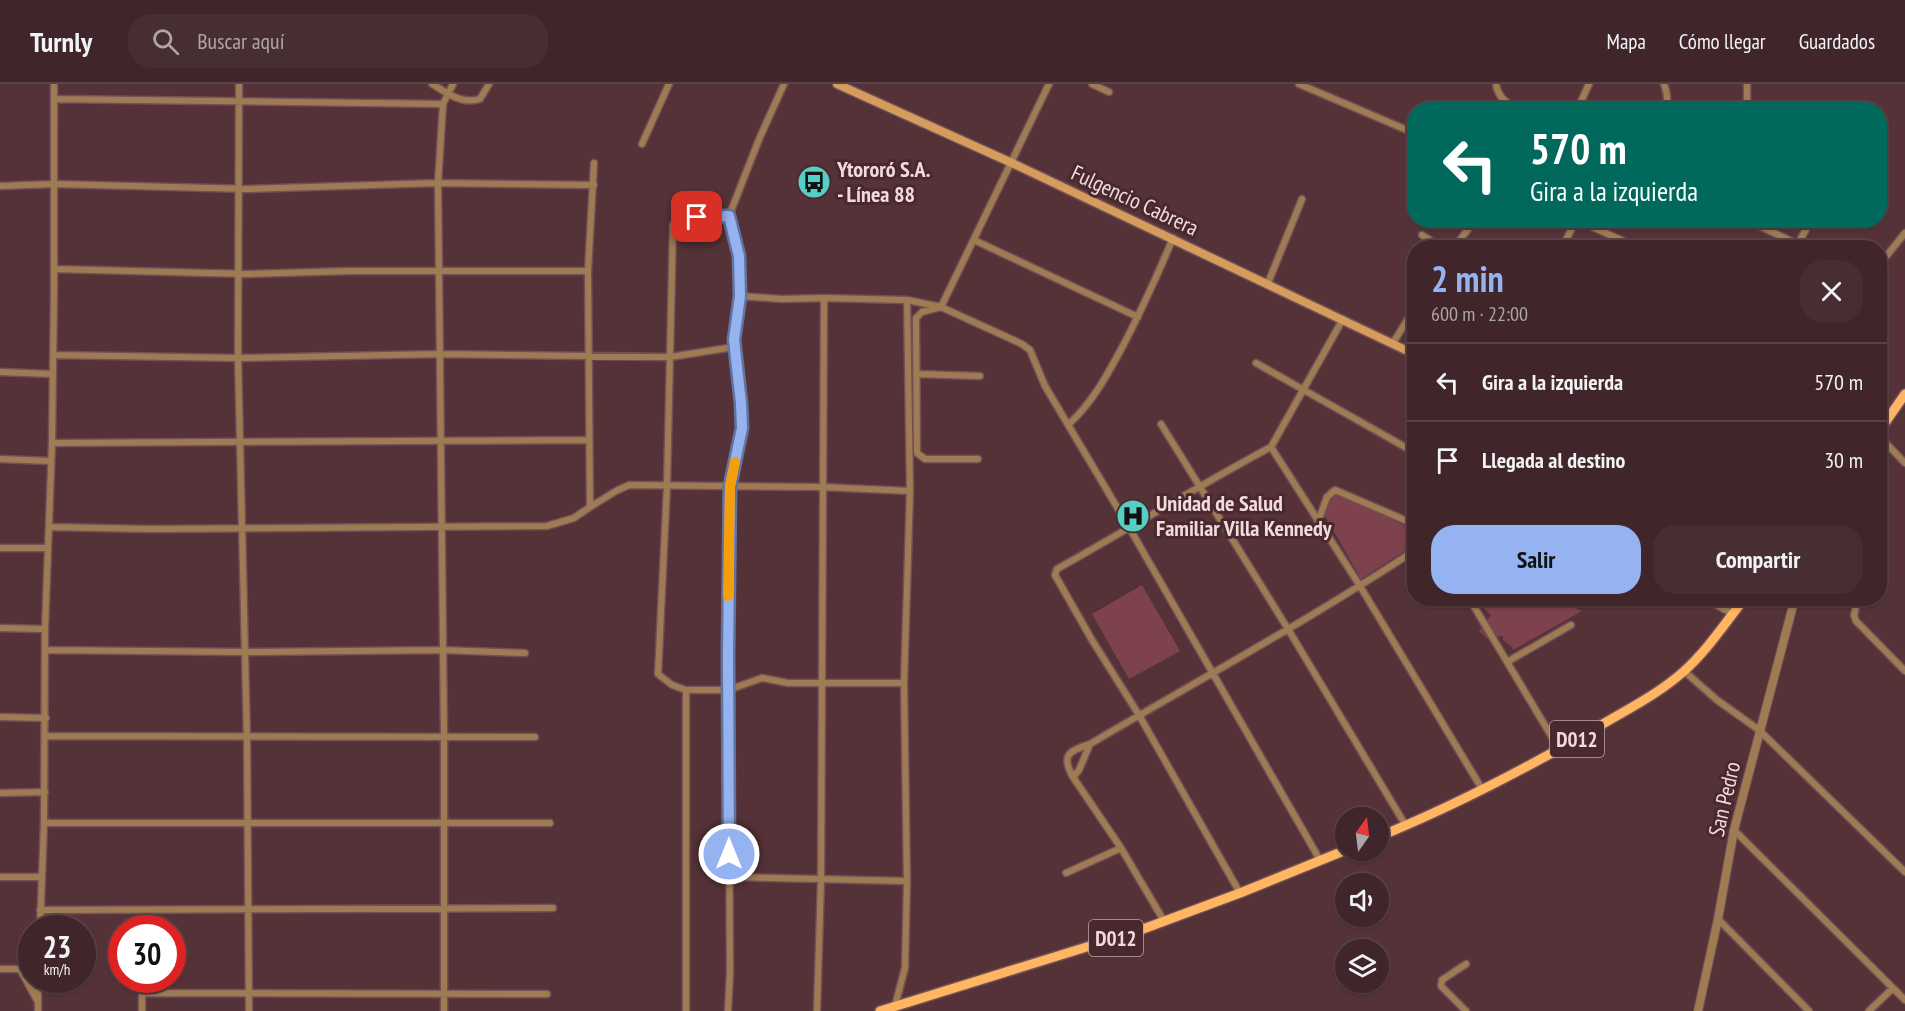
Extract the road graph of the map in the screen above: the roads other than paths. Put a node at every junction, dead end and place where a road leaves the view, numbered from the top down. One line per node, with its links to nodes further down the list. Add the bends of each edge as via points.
1 (54, 84): 18 (street)
2 (239, 84): 19 (street)
3 (432, 84): 17 (street)
4 (453, 84): 17 (street)
5 (489, 84): 17 (street, via 480,99 474,101)
6 (669, 84): 26 (street)
7 (784, 84): 35 (street)
8 (837, 84): 28 (main road, Fulgencio Cabrera)
9 (1049, 84): 28 (street)
10 (1092, 84): 16 (street)
11 (1299, 84): 25 (street)
12 (1496, 84): 20 (street)
13 (1589, 84): 21 (street)
14 (1664, 84): 22 (street)
15 (1747, 84): 23 (street)
16 (1109, 92)
17 (448, 93): 24 (street)
18 (54, 99): 19 (street); 30 (street)
19 (239, 100): 24 (street); 33 (street)
20 (1505, 102)
21 (1581, 102)
22 (1667, 102)
23 (1747, 102)
24 (443, 104): 29 (street)
25 (1407, 130)
26 (642, 144)
27 (594, 163): 31 (street)
28 (1012, 163): 40 (main road, Fulgencio Cabrera); 41 (street)
29 (438, 183): 31 (street); 33 (street); 47 (street)
30 (54, 184): 32 (street); 33 (street); 46 (street)
31 (594, 185): 48 (street)
32 (0, 186)
33 (238, 189): 49 (street)
34 (1302, 199): 50 (street)
35 (729, 216): 51 (street, via 739,256); 64 (street, via 697,217 673,225)
36 (1595, 228): 43 (street)
37 (1764, 228): 44 (street)
38 (1905, 233): 45 (street)
39 (1422, 235): 42 (street)
40 (1173, 238): 50 (main road, Fulgencio Cabrera); 55 (street)
41 (974, 240): 54 (street); 55 (street)
42 (1430, 240)
43 (1621, 240)
44 (1790, 240)
45 (1887, 255)
46 (54, 269): 49 (street); 62 (street)
47 (439, 271): 48 (street); 49 (street); 61 (street)
48 (588, 272): 63 (street)
49 (239, 274): 65 (street)
50 (1268, 283): 56 (main road, Fulgencio Cabrera)
51 (740, 296): 52 (street); 59 (street)
52 (824, 298): 53 (street); 90 (street)
53 (907, 300): 54 (street); 91 (street)
54 (941, 308): 68 (street, via 922,312 915,318); 74 (street, via 1030,350 1045,386)
55 (1138, 317): 74 (street, via 1104,381)
56 (1343, 319): 58 (main road, Fulgencio Cabrera); 71 (street)
57 (1407, 320): 58 (street)
58 (1393, 343): 60 (main road, Fulgencio Cabrera)
59 (734, 347): 64 (street); 89 (street, via 742,428)
60 (1407, 350)
61 (440, 354): 63 (street); 65 (street); 77 (street)
62 (53, 355): 65 (street); 69 (street)
63 (588, 355): 64 (street); 76 (street)
64 (670, 357): 88 (street)
65 (238, 358): 79 (street)
66 (1256, 363): 71 (street)
67 (0, 372): 69 (street)
68 (916, 374): 70 (street); 84 (street, via 918,455 932,459)
69 (52, 375): 78 (street)
70 (980, 376)
71 (1304, 391): 81 (street); 82 (street)
72 (1905, 394): 73 (main road)
73 (1887, 420)
74 (1069, 423): 98 (street)
75 (1161, 424): 87 (street)
76 (588, 440): 77 (street); 92 (street)
77 (441, 442): 79 (street); 96 (street)
78 (52, 443): 79 (street); 85 (street)
79 (240, 443): 97 (street)
80 (1887, 444): 86 (street)
81 (1270, 447): 87 (street); 94 (street)
82 (1407, 448)
83 (0, 459): 85 (street)
84 (978, 459)
85 (50, 461): 95 (street)
86 (1905, 463)
87 (1200, 485): 98 (street); 112 (street)
88 (667, 486): 89 (street); 92 (street, via 629,485); 123 (street, via 658,674)
89 (730, 486): 90 (street); 124 (street)
90 (822, 487): 91 (street); 121 (street)
91 (910, 491): 122 (street)
92 (590, 507): 96 (street, via 574,518 548,526)
93 (1407, 521): 94 (street, via 1335,490 1327,497)
94 (1318, 522): 102 (street)
95 (49, 527): 97 (street); 100 (street)
96 (441, 528): 97 (street); 114 (street)
97 (242, 529): 115 (street)
98 (1130, 529): 120 (street); 125 (street, via 1057,569 1055,575)
99 (0, 548): 100 (street)
100 (48, 548): 111 (street)
101 (1407, 556): 102 (street)
102 (1360, 586): 112 (street); 136 (street)
103 (1474, 606): 117 (street)
104 (1718, 606): 108 (street)
105 (1739, 606): 108 (main road, D012)
106 (1794, 606): 128 (street, San Pedro)
107 (1856, 606): 119 (street, via 1854,619)
108 (1733, 614): 118 (main road, D012)
109 (1571, 625): 117 (street)
110 (0, 628): 111 (street)
111 (45, 629): 113 (street)
112 (1288, 629): 120 (street); 143 (street)
113 (45, 650): 115 (street); 127 (street)
114 (442, 650): 115 (street); 116 (street); 130 (street)
115 (244, 652): 132 (street)
116 (525, 653)
117 (1507, 662): 134 (street)
118 (1684, 670): 128 (street); 134 (main road, D012, via 1645,699)
119 (1905, 671)
120 (1213, 672): 125 (street); 148 (street)
121 (823, 683): 122 (street); 124 (street, via 762,678); 154 (street)
122 (904, 683): 155 (street)
123 (686, 690): 124 (street); 181 (street)
124 (728, 690): 153 (street)
125 (1139, 715): 133 (street); 156 (street)
126 (0, 717): 127 (street)
127 (46, 718): 129 (street)
128 (1759, 730): 144 (street, San Pedro); 149 (street)
129 (46, 736): 132 (street); 137 (street)
130 (444, 736): 131 (street); 132 (street); 140 (street)
131 (535, 737)
132 (247, 738): 142 (street)
133 (1090, 744): 135 (street); 135 (street, via 1068,755 1067,767)
134 (1559, 749): 136 (main road, D012)
135 (1072, 777): 146 (street)
136 (1482, 789): 143 (main road, D012)
137 (45, 792): 138 (street); 139 (street)
138 (0, 793)
139 (44, 823): 142 (street); 152 (street)
140 (444, 823): 141 (street); 142 (street); 157 (street)
141 (550, 823)
142 (247, 824): 160 (street)
143 (1406, 826): 145 (main road, D012)
144 (1734, 830): 162 (street, San Pedro); 167 (street)
145 (1389, 833)
146 (1121, 848): 150 (street); 163 (street)
147 (1335, 854): 148 (main road, D012)
148 (1320, 860): 156 (main road, D012)
149 (1905, 872)
150 (1066, 873)
151 (0, 877): 152 (street)
152 (41, 877): 159 (street)
153 (729, 877): 154 (street); 182 (street)
154 (821, 880): 155 (street); 183 (street)
155 (907, 881): 176 (street, via 905,968)
156 (1240, 893): 163 (main road, D012)
157 (445, 908): 158 (street); 160 (street); 173 (street)
158 (553, 908)
159 (40, 910): 160 (street); 161 (street)
160 (248, 910): 171 (street)
161 (40, 915)
162 (1719, 919): 186 (street, San Pedro); 187 (street)
163 (1164, 921): 176 (main road, D012)
164 (1466, 964): 185 (street, via 1441,983)
165 (0, 969): 166 (street)
166 (18, 969)
167 (1893, 988): 174 (street); 188 (street)
168 (33, 993): 175 (street)
169 (38, 993): 175 (street)
170 (142, 993): 171 (street); 178 (street)
171 (249, 994): 173 (street); 179 (street)
172 (547, 994): 173 (street)
173 (444, 995): 180 (street)
174 (1905, 1000)
175 (38, 1002): 177 (street)
176 (895, 1006): 184 (main road, D012)
177 (38, 1011)
178 (142, 1011)
179 (249, 1011)
180 (444, 1011)
181 (686, 1011)
182 (728, 1011)
183 (817, 1011)
184 (880, 1011)
185 (1466, 1011)
186 (1698, 1011)
187 (1809, 1011)
188 (1869, 1011)

